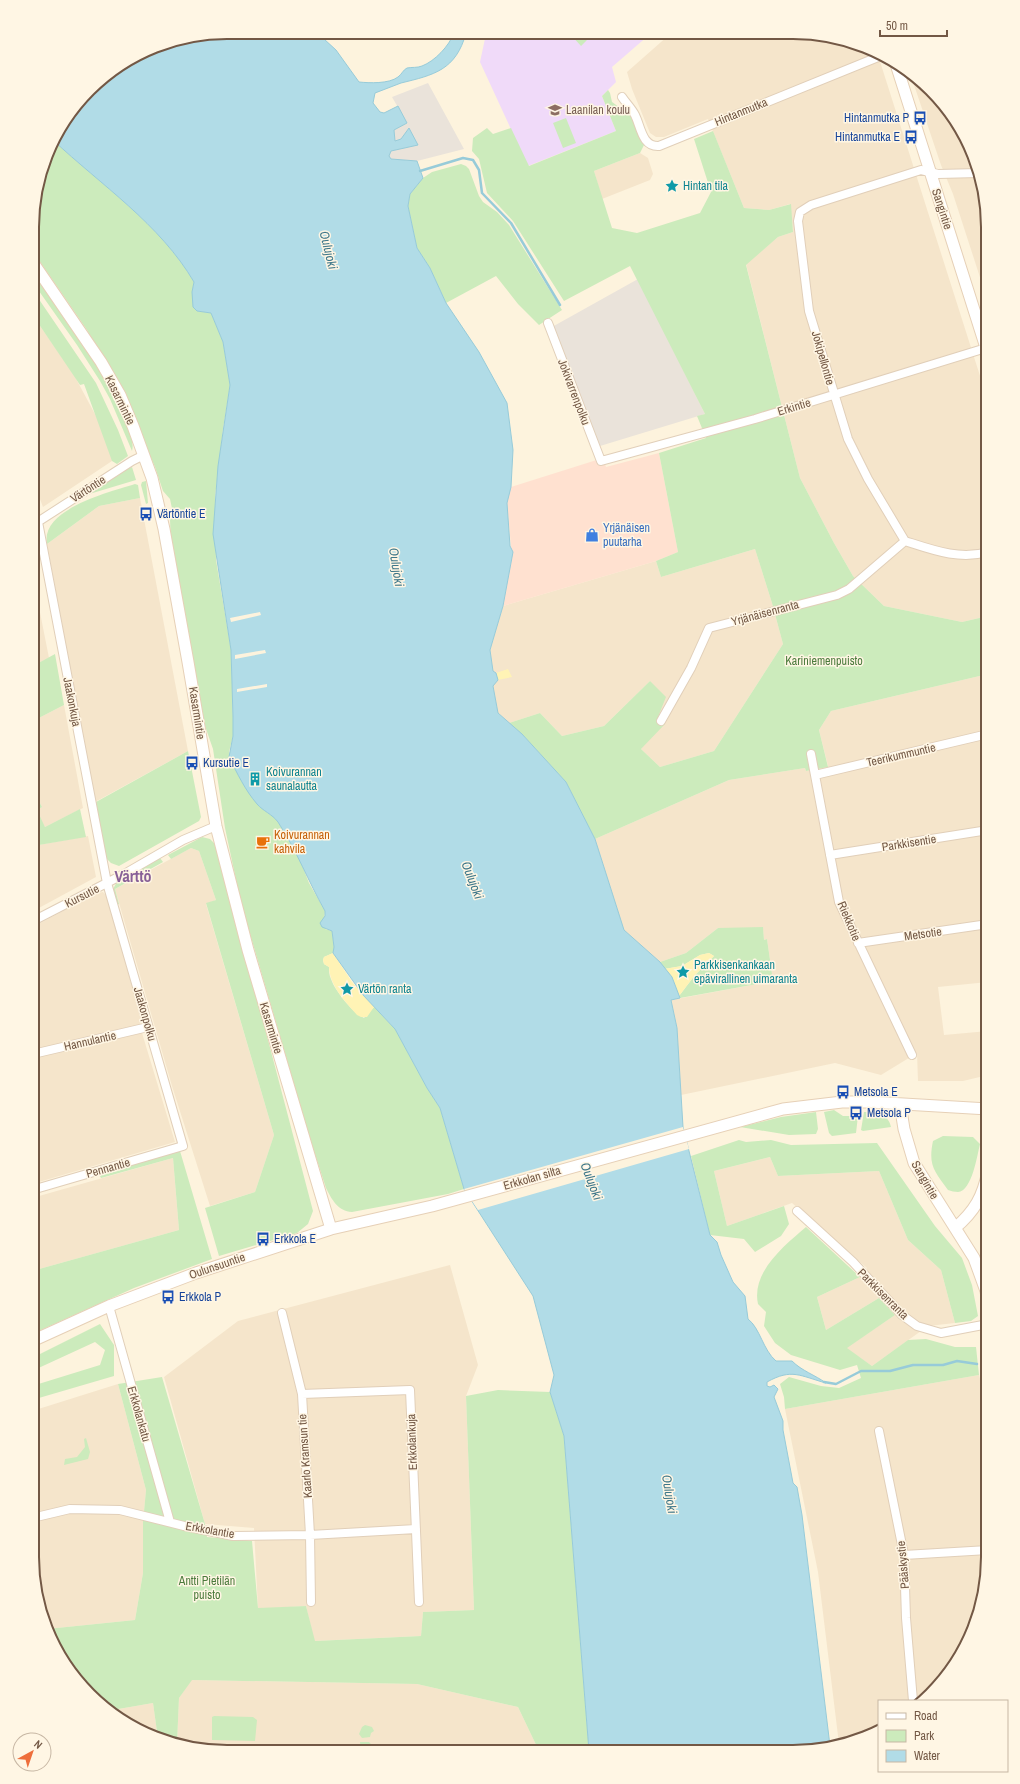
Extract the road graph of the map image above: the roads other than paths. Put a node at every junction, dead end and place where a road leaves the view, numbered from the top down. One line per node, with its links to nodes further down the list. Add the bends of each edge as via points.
1 (876, 58): 3 (street, Hintanmutka, via 659,146 647,142 635,114)
2 (899, 72): 4 (street, Sangintie)
3 (622, 97)
4 (930, 172): 5 (street); 8 (street, Sangintie); 10 (street, Jokipellontie, via 921,170 811,205 800,212 798,221 809,311)
5 (973, 173)
6 (39, 271): 11 (street, Kasarmintie, via 120,395)
7 (548, 323): 12 (street, Jokivarrenpolku)
8 (981, 332)
9 (981, 353): 10 (street, Erkintie)
10 (833, 395): 12 (street, Erkintie); 14 (street, Jokipellontie, via 848,439)
11 (144, 455): 13 (street, Värtöntie); 21 (street, Kasarmintie, via 164,529)
12 (600, 461)
13 (39, 521)
14 (905, 541): 16 (street, via 948,554); 17 (street, Yrjänäisenranta, via 849,589 837,595 709,628 691,668)
15 (39, 544): 24 (street, Jaakonkuja)
16 (981, 554)
17 (661, 721)
18 (981, 736): 20 (street, Teerikummuntie)
19 (811, 754): 20 (street, Riekkotie)
20 (815, 775): 23 (street, Riekkotie)
21 (216, 826): 24 (street, Kursutie, via 183,840); 38 (street, Kasarmintie, via 248,950)
22 (981, 831): 23 (street, Parkkisentie)
23 (830, 856): 27 (street, Riekkotie, via 839,902)
24 (107, 883): 25 (street, Kursutie); 28 (street, Jaakonpolku)
25 (39, 918)
26 (981, 925): 27 (street, Metsotie)
27 (858, 943): 30 (street, Riekkotie)
28 (148, 1027): 29 (street, Hannulantie); 33 (street, Jaakonpolku)
29 (39, 1053)
30 (912, 1055)
31 (900, 1104): 32 (street, Erkkolan silta); 36 (street, Erkkolan silta, via 842,1102 783,1109); 39 (street, Sangintie, via 914,1164)
32 (981, 1109)
33 (183, 1146): 34 (street, Pennantie)
34 (39, 1188)
35 (981, 1194): 39 (street, via 969,1216)
36 (432, 1206): 38 (street, Oulunsuuntie)
37 (797, 1211): 43 (street, Parkkisenranta, via 853,1262 902,1315 917,1326 941,1332)
38 (331, 1228): 41 (street, Oulunsuuntie, via 240,1257)
39 (955, 1228): 40 (street, Sangintie, via 974,1258)
40 (981, 1276)
41 (109, 1306): 44 (street, Oulunsuuntie); 48 (street, Erkkolankatu)
42 (282, 1313): 45 (street, Kaarlo Kramsun tie)
43 (981, 1325)
44 (39, 1338)
45 (302, 1394): 49 (street, Erkkolankuja, via 410,1390); 50 (street, Kaarlo Kramsun tie)
46 (879, 1432): 52 (street, Pääskystie)
47 (39, 1516): 48 (street, Erkkolantie, via 70,1509 120,1510)
48 (170, 1522): 50 (street, Erkkolantie, via 233,1536)
49 (416, 1529): 50 (street, Erkkolantie); 54 (street, Erkkolankuja)
50 (310, 1535): 53 (street, Kaarlo Kramsun tie)
51 (981, 1550): 52 (street)
52 (904, 1555): 55 (street, Pääskystie)
53 (311, 1602)
54 (419, 1602)
55 (913, 1700)

